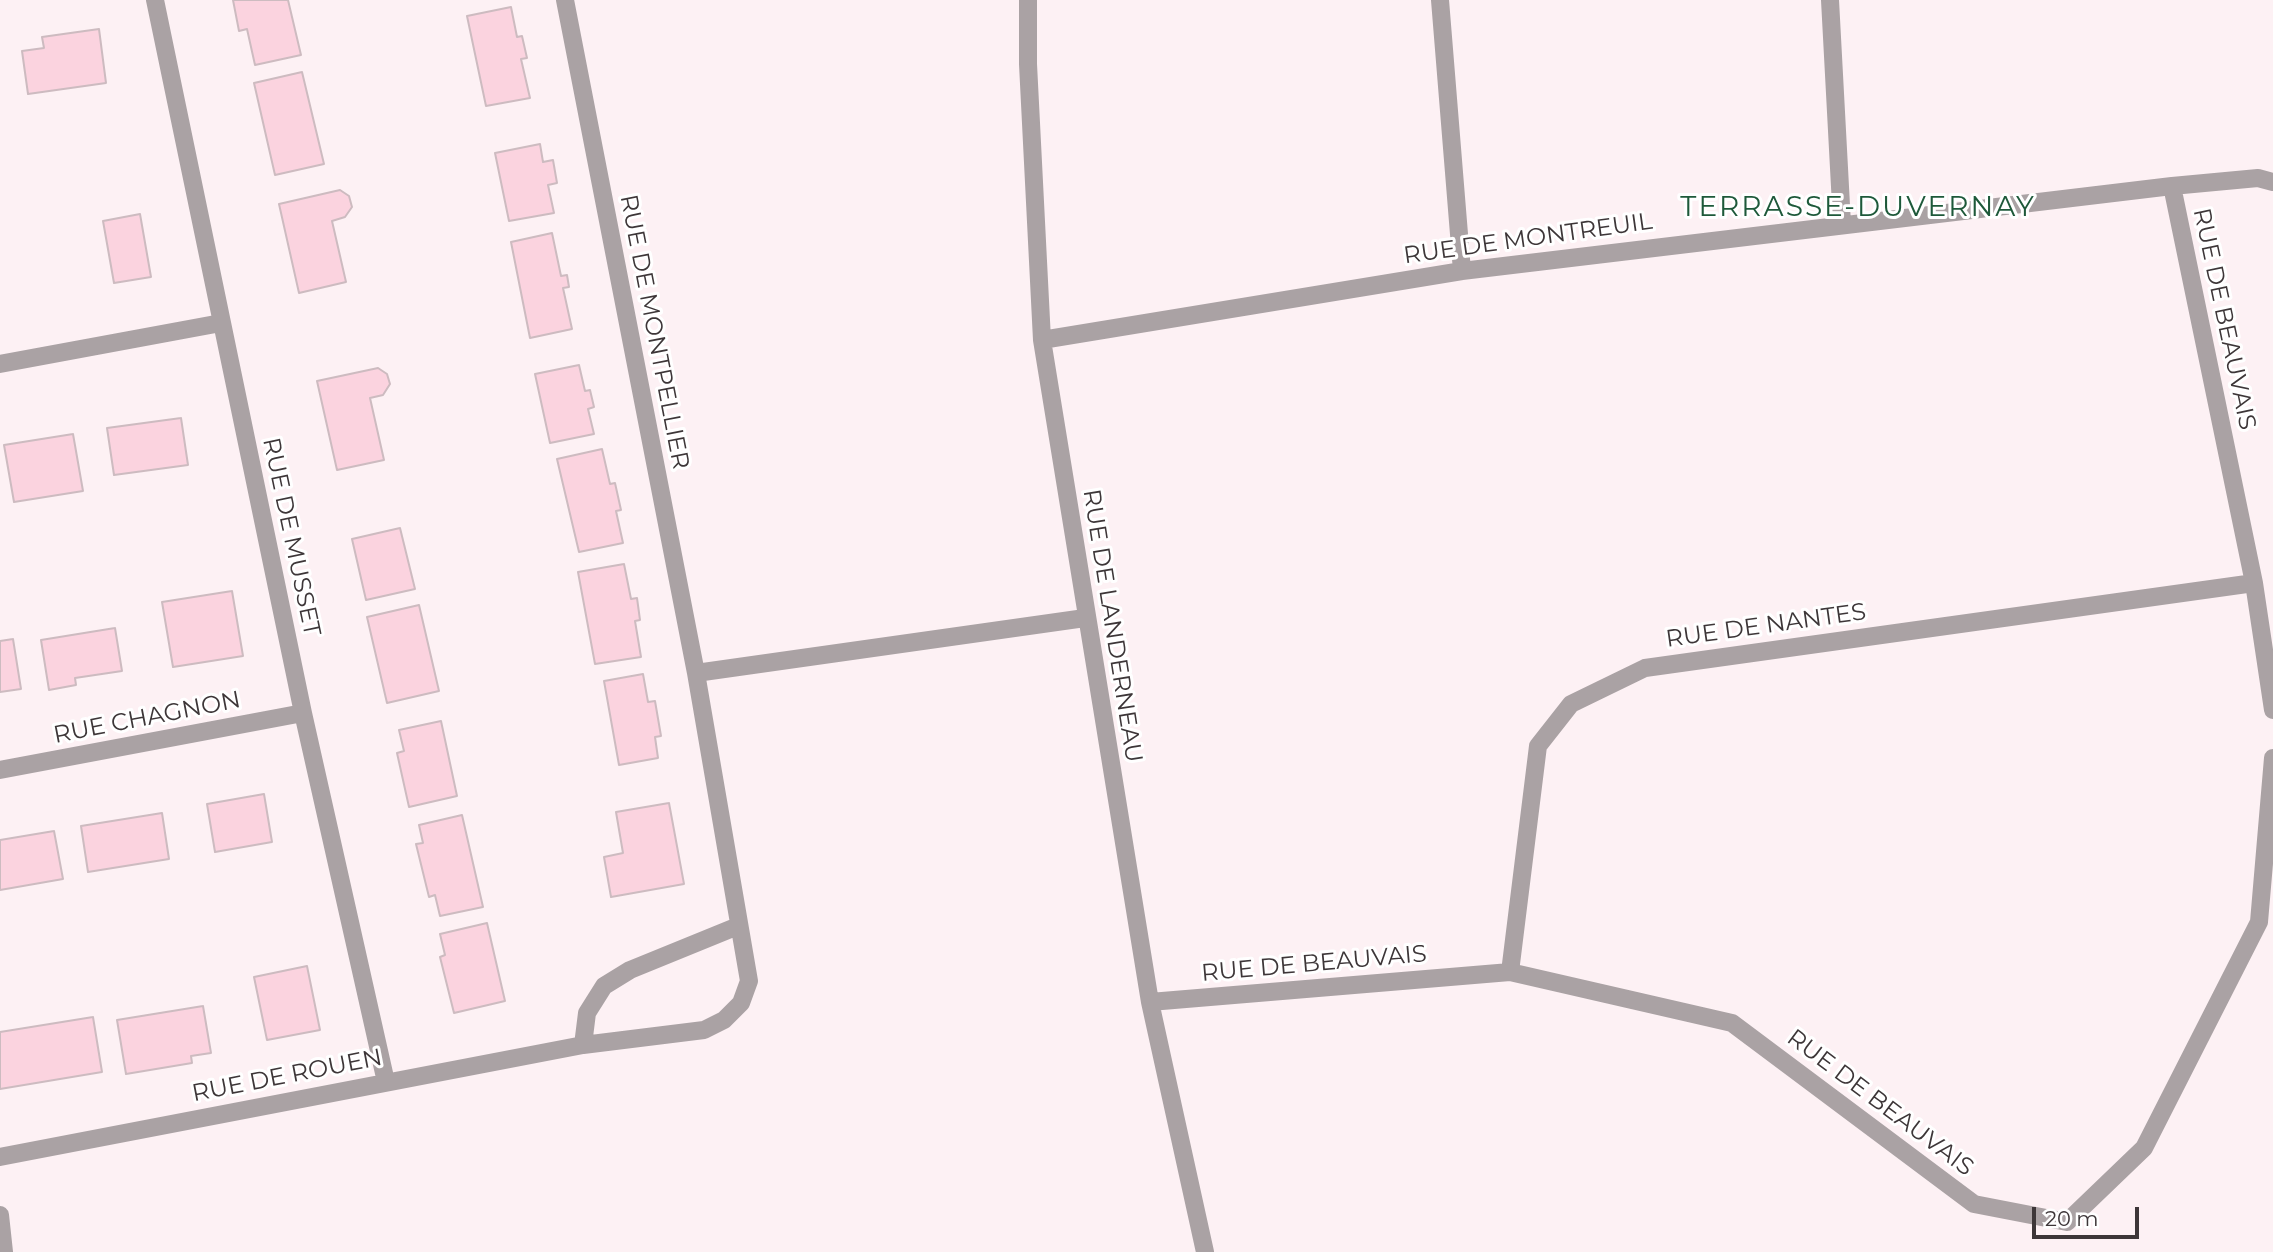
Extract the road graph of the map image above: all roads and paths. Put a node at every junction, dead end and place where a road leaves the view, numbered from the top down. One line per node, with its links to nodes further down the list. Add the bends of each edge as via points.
1 (155, 0): 10 (street, RUE DE MUSSET)
2 (565, 0): 15 (street, RUE DE MONTPELLIER)
3 (1028, 0): 11 (street, RUE DE LANDERNEAU)
4 (1440, 0): 9 (street)
5 (1830, 0): 8 (street)
6 (2273, 182): 7 (street, RUE DE MONTREUIL, via 2258,178)
7 (2172, 186): 8 (street, RUE DE MONTREUIL); 13 (street, RUE DE BEAUVAIS)
8 (1842, 224): 9 (street, RUE DE MONTREUIL)
9 (1462, 271): 11 (street, RUE DE MONTREUIL)
10 (221, 323): 12 (street); 17 (street, RUE DE MUSSET)
11 (1042, 340): 14 (street, RUE DE LANDERNEAU)
12 (0, 364)
13 (2253, 583): 16 (street, RUE DE BEAUVAIS); 21 (street, RUE DE NANTES, via 1645,668 1571,704 1538,746)
14 (1085, 618): 15 (street); 22 (street, RUE DE LANDERNEAU)
15 (696, 673): 20 (street, RUE DE MONTPELLIER)
16 (2273, 709)
17 (303, 713): 19 (street, RUE CHAGNON); 24 (street, RUE DE MUSSET)
18 (2273, 758): 21 (street, RUE DE BEAUVAIS, via 2259,922 2144,1148 2067,1222 1974,1204 1732,1023)
19 (0, 770)
20 (738, 926): 23 (street, via 630,970 604,986 587,1013); 23 (street, RUE DE ROUEN, via 749,981 741,1003 724,1020 704,1030)
21 (1510, 972): 22 (street, RUE DE BEAUVAIS)
22 (1150, 1002): 28 (street, RUE DE LANDERNEAU)
23 (583, 1045): 24 (street, RUE DE ROUEN)
24 (386, 1082): 25 (street, RUE DE ROUEN)
25 (0, 1157)
26 (0, 1215): 27 (street)
27 (4, 1252)
28 (1205, 1252)

